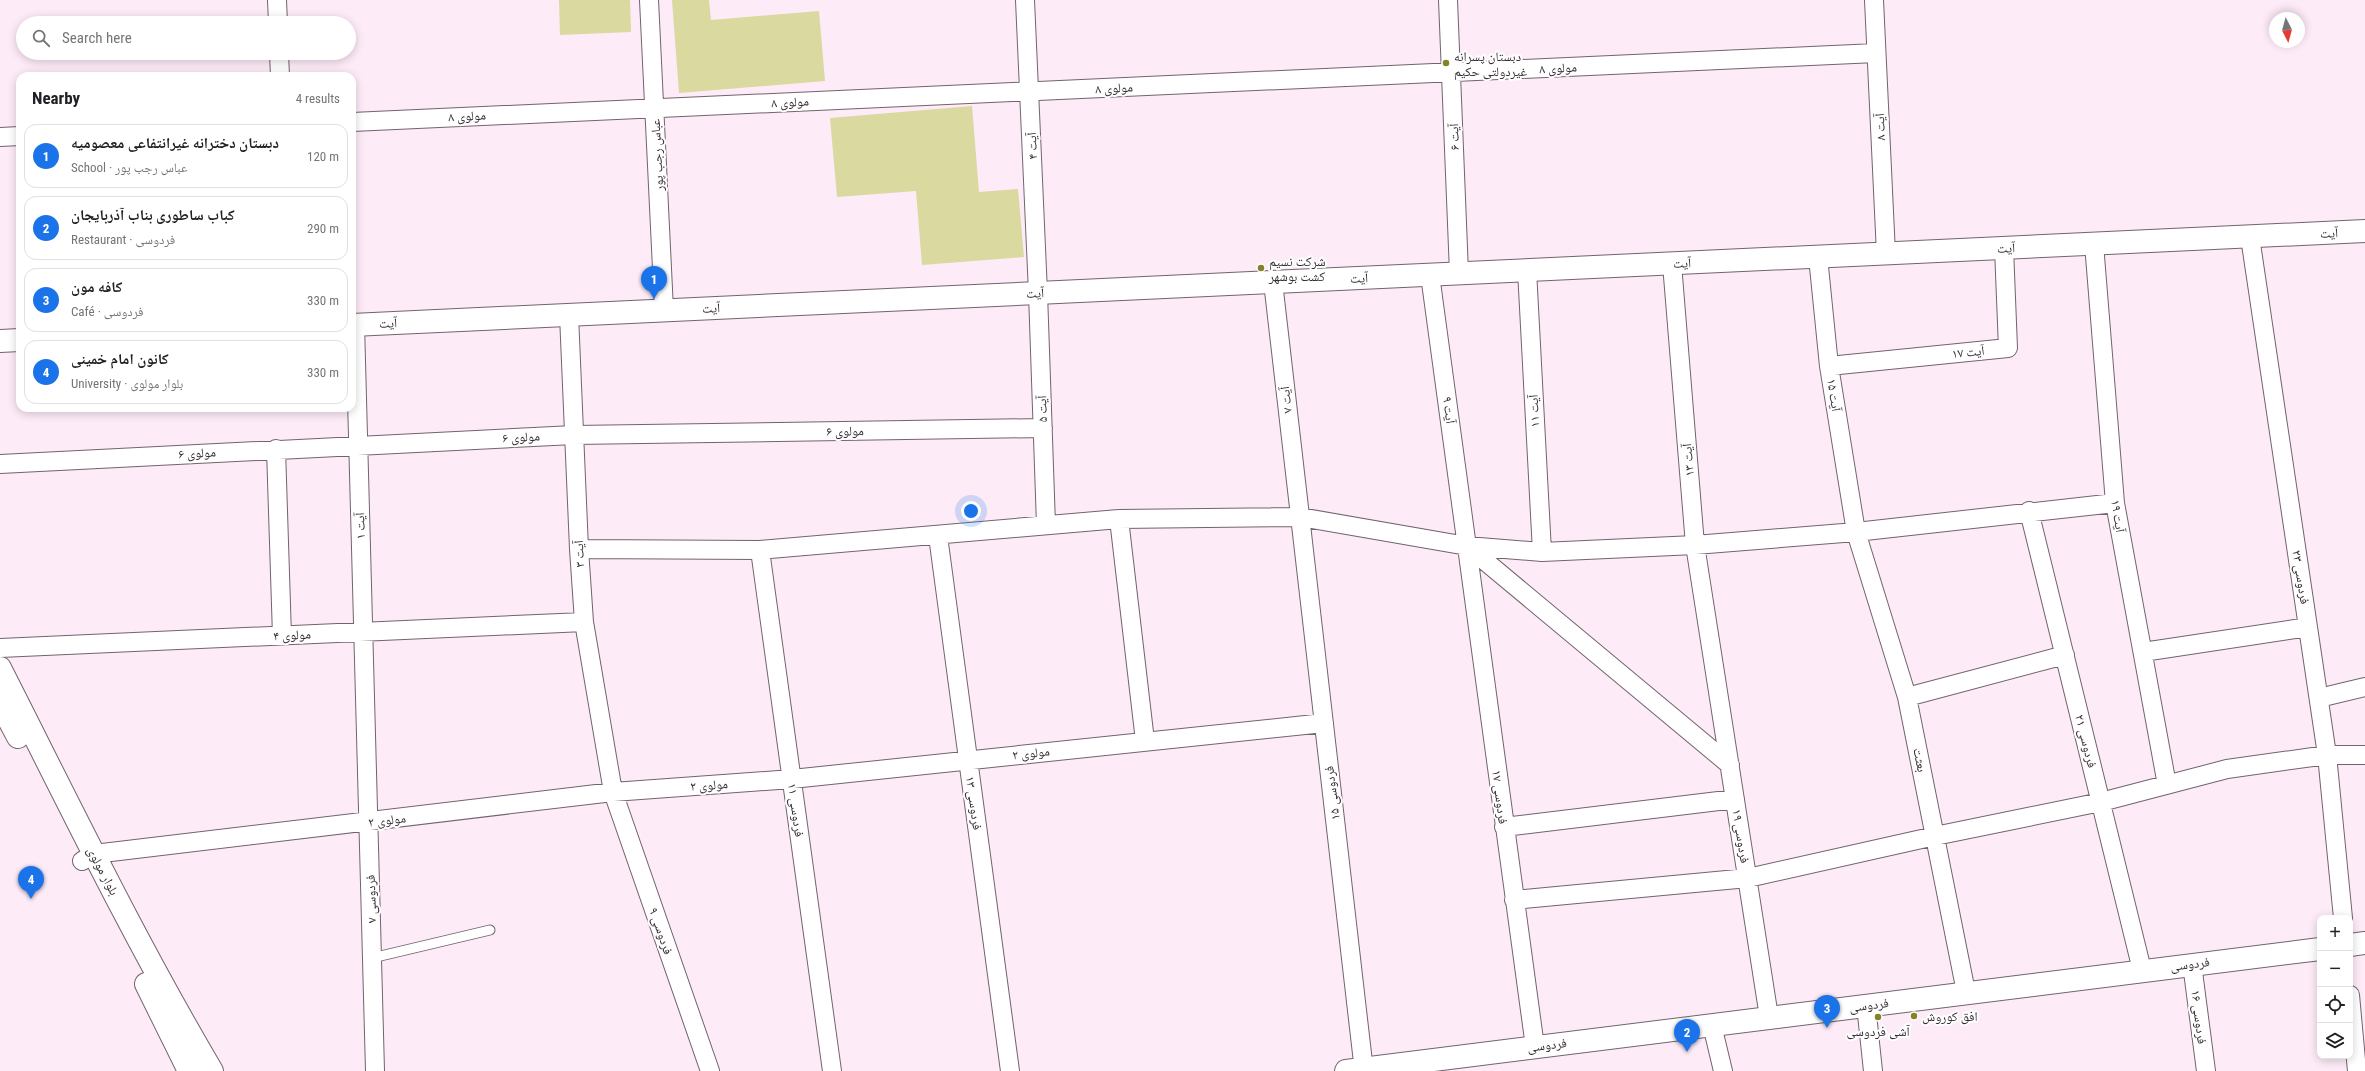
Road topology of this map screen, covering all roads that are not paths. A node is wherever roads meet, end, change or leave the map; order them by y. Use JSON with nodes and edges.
{"nodes":[{"id":1,"x":276,"y":0,"type":"edge"},
{"id":2,"x":649,"y":0,"type":"edge"},
{"id":3,"x":1025,"y":0,"type":"edge"},
{"id":4,"x":1448,"y":0,"type":"edge"},
{"id":5,"x":1874,"y":0,"type":"edge"},
{"id":6,"x":277,"y":16,"type":"edge"},
{"id":7,"x":1876,"y":53,"type":"junction"},
{"id":8,"x":279,"y":60,"type":"edge"},
{"id":9,"x":280,"y":72,"type":"edge"},
{"id":10,"x":1451,"y":72,"type":"junction"},
{"id":11,"x":1029,"y":91,"type":"junction"},
{"id":12,"x":654,"y":108,"type":"junction"},
{"id":13,"x":356,"y":122,"type":"edge"},
{"id":14,"x":16,"y":136,"type":"edge"},
{"id":15,"x":0,"y":137,"type":"edge"},
{"id":16,"x":2365,"y":231,"type":"edge"},
{"id":17,"x":2250,"y":237,"type":"junction"},
{"id":18,"x":2094,"y":244,"type":"junction"},
{"id":19,"x":2004,"y":248,"type":"junction"},
{"id":20,"x":1886,"y":254,"type":"junction"},
{"id":21,"x":1818,"y":257,"type":"junction"},
{"id":22,"x":1672,"y":264,"type":"junction"},
{"id":23,"x":1526,"y":270,"type":"junction"},
{"id":24,"x":1459,"y":273,"type":"junction"},
{"id":25,"x":1430,"y":275,"type":"junction"},
{"id":26,"x":1272,"y":282,"type":"junction"},
{"id":27,"x":1038,"y":293,"type":"junction"},
{"id":28,"x":664,"y":310,"type":"junction"},
{"id":29,"x":569,"y":314,"type":"junction"},
{"id":30,"x":356,"y":324,"type":"edge"},
{"id":31,"x":16,"y":340,"type":"edge"},
{"id":32,"x":0,"y":341,"type":"edge"},
{"id":33,"x":1829,"y":366,"type":"junction"},
{"id":34,"x":356,"y":396,"type":"edge"},
{"id":35,"x":1043,"y":428,"type":"junction"},
{"id":36,"x":574,"y":435,"type":"junction"},
{"id":37,"x":358,"y":444,"type":"junction"},
{"id":38,"x":276,"y":448,"type":"junction"},
{"id":39,"x":0,"y":464,"type":"edge"},
{"id":40,"x":2115,"y":503,"type":"junction"},
{"id":41,"x":2030,"y":511,"type":"junction"},
{"id":42,"x":1300,"y":517,"type":"junction"},
{"id":43,"x":1120,"y":519,"type":"junction"},
{"id":44,"x":1046,"y":525,"type":"junction"},
{"id":45,"x":1856,"y":532,"type":"junction"},
{"id":46,"x":938,"y":536,"type":"junction"},
{"id":47,"x":1467,"y":546,"type":"junction"},
{"id":48,"x":1695,"y":546,"type":"junction"},
{"id":49,"x":579,"y":549,"type":"junction"},
{"id":50,"x":760,"y":550,"type":"junction"},
{"id":51,"x":1542,"y":552,"type":"junction"},
{"id":52,"x":584,"y":622,"type":"junction"},
{"id":53,"x":2308,"y":627,"type":"junction"},
{"id":54,"x":363,"y":632,"type":"junction"},
{"id":55,"x":282,"y":636,"type":"junction"},
{"id":56,"x":0,"y":648,"type":"edge"},
{"id":57,"x":2142,"y":652,"type":"junction"},
{"id":58,"x":1712,"y":655,"type":"joint"},
{"id":59,"x":2065,"y":655,"type":"junction"},
{"id":60,"x":0,"y":668,"type":"edge"},
{"id":61,"x":2365,"y":687,"type":"edge"},
{"id":62,"x":1907,"y":697,"type":"junction"},
{"id":63,"x":2319,"y":698,"type":"junction"},
{"id":64,"x":0,"y":703,"type":"edge"},
{"id":65,"x":1324,"y":723,"type":"junction"},
{"id":66,"x":366,"y":727,"type":"joint"},
{"id":67,"x":1145,"y":742,"type":"junction"},
{"id":68,"x":2365,"y":754,"type":"edge"},
{"id":69,"x":2327,"y":755,"type":"junction"},
{"id":70,"x":968,"y":760,"type":"junction"},
{"id":71,"x":1730,"y":765,"type":"junction"},
{"id":72,"x":792,"y":779,"type":"junction"},
{"id":73,"x":2167,"y":784,"type":"junction"},
{"id":74,"x":613,"y":792,"type":"junction"},
{"id":75,"x":1735,"y":799,"type":"junction"},
{"id":76,"x":2101,"y":802,"type":"junction"},
{"id":77,"x":368,"y":823,"type":"junction"},
{"id":78,"x":1504,"y":827,"type":"junction"},
{"id":79,"x":1935,"y":836,"type":"junction"},
{"id":80,"x":88,"y":858,"type":"junction"},
{"id":81,"x":1748,"y":878,"type":"junction"},
{"id":82,"x":1514,"y":900,"type":"junction"},
{"id":83,"x":2343,"y":915,"type":"edge"},
{"id":84,"x":490,"y":930,"type":"dead end"},
{"id":85,"x":2365,"y":943,"type":"edge"},
{"id":86,"x":2353,"y":945,"type":"edge"},
{"id":87,"x":2317,"y":949,"type":"edge"},
{"id":88,"x":372,"y":958,"type":"junction"},
{"id":89,"x":2192,"y":964,"type":"junction"},
{"id":90,"x":2142,"y":970,"type":"junction"},
{"id":91,"x":1966,"y":992,"type":"junction"},
{"id":92,"x":1866,"y":1005,"type":"junction"},
{"id":93,"x":1769,"y":1017,"type":"junction"},
{"id":94,"x":2353,"y":1023,"type":"edge"},
{"id":95,"x":1712,"y":1025,"type":"junction"},
{"id":96,"x":1535,"y":1047,"type":"junction"},
{"id":97,"x":1358,"y":1070,"type":"edge"},
{"id":98,"x":189,"y":1071,"type":"edge"},
{"id":99,"x":212,"y":1071,"type":"edge"},
{"id":100,"x":375,"y":1071,"type":"edge"},
{"id":101,"x":710,"y":1071,"type":"edge"},
{"id":102,"x":832,"y":1071,"type":"edge"},
{"id":103,"x":1010,"y":1071,"type":"edge"},
{"id":104,"x":1723,"y":1071,"type":"edge"},
{"id":105,"x":1873,"y":1071,"type":"edge"},
{"id":106,"x":2206,"y":1071,"type":"edge"},
{"id":107,"x":2357,"y":1071,"type":"edge"}],
"edges":[{"from":1,"to":6,"type":"street"},
{"from":2,"to":12,"type":"street","name":"عباس رجب پور"},
{"from":3,"to":11,"type":"street","name":"آیت ۴"},
{"from":4,"to":10,"type":"street","name":"آیت ۶"},
{"from":5,"to":7,"type":"street","name":"آیت ۸"},
{"from":7,"to":10,"type":"street","name":"مولوی ۸"},
{"from":7,"to":20,"type":"street","name":"آیت ۸"},
{"from":8,"to":9,"type":"street"},
{"from":10,"to":11,"type":"street","name":"مولوی ۸"},
{"from":10,"to":24,"type":"street","name":"آیت ۶"},
{"from":11,"to":12,"type":"street","name":"مولوی ۸"},
{"from":11,"to":27,"type":"street","name":"آیت ۴"},
{"from":12,"to":13,"type":"street","name":"مولوی ۸"},
{"from":12,"to":28,"type":"street","name":"عباس رجب پور"},
{"from":14,"to":15,"type":"street"},
{"from":16,"to":17,"type":"street","name":"آیت"},
{"from":17,"to":18,"type":"street","name":"آیت"},
{"from":17,"to":53,"type":"street","name":"فردوسی ۲۳"},
{"from":18,"to":19,"type":"street","name":"آیت"},
{"from":18,"to":40,"type":"street","name":"آیت ۱۹"},
{"from":19,"to":20,"type":"street","name":"آیت"},
{"from":19,"to":33,"type":"street","name":"آیت ۱۷"},
{"from":20,"to":21,"type":"street","name":"آیت"},
{"from":21,"to":22,"type":"street","name":"آیت"},
{"from":21,"to":33,"type":"street","name":"آیت ۱۵"},
{"from":22,"to":23,"type":"street","name":"آیت"},
{"from":22,"to":48,"type":"street","name":"آیت ۱۳"},
{"from":23,"to":24,"type":"street","name":"آیت"},
{"from":23,"to":51,"type":"street","name":"آیت ۱۱"},
{"from":24,"to":25,"type":"street","name":"آیت"},
{"from":25,"to":26,"type":"street","name":"آیت"},
{"from":25,"to":47,"type":"street","name":"آیت ۹"},
{"from":26,"to":27,"type":"street","name":"آیت"},
{"from":26,"to":42,"type":"street","name":"آیت ۷"},
{"from":27,"to":28,"type":"street","name":"آیت"},
{"from":27,"to":35,"type":"street","name":"آیت ۵"},
{"from":28,"to":29,"type":"street","name":"آیت"},
{"from":29,"to":30,"type":"street","name":"آیت"},
{"from":29,"to":36,"type":"street","name":"آیت ۳"},
{"from":31,"to":32,"type":"street"},
{"from":33,"to":45,"type":"street","name":"آیت ۱۵"},
{"from":34,"to":37,"type":"street","name":"آیت ۱"},
{"from":35,"to":36,"type":"street","name":"مولوی ۶"},
{"from":35,"to":44,"type":"street","name":"آیت ۵"},
{"from":36,"to":37,"type":"street","name":"مولوی ۶"},
{"from":36,"to":49,"type":"street","name":"آیت ۳"},
{"from":37,"to":38,"type":"street","name":"مولوی ۶"},
{"from":37,"to":54,"type":"street","name":"آیت ۱"},
{"from":38,"to":39,"type":"street","name":"مولوی ۶"},
{"from":38,"to":55,"type":"street"},
{"from":40,"to":41,"type":"street"},
{"from":40,"to":57,"type":"street","name":"آیت ۱۹"},
{"from":41,"to":45,"type":"street"},
{"from":41,"to":59,"type":"street","name":"فردوسی ۲۱"},
{"from":42,"to":43,"type":"street"},
{"from":42,"to":47,"type":"street"},
{"from":42,"to":65,"type":"street","name":"فردوسی ۱۵"},
{"from":43,"to":44,"type":"street"},
{"from":43,"to":67,"type":"street"},
{"from":44,"to":46,"type":"street"},
{"from":45,"to":48,"type":"street"},
{"from":45,"to":62,"type":"street","name":"بعثت"},
{"from":46,"to":50,"type":"street"},
{"from":46,"to":70,"type":"street","name":"فردوسی ۱۳"},
{"from":47,"to":51,"type":"street"},
{"from":47,"to":71,"type":"street"},
{"from":47,"to":78,"type":"street","name":"فردوسی ۱۷"},
{"from":48,"to":51,"type":"street"},
{"from":48,"to":58,"type":"street","name":"آیت ۱۳"},
{"from":49,"to":50,"type":"street"},
{"from":49,"to":52,"type":"street","name":"آیت ۳"},
{"from":50,"to":72,"type":"street","name":"فردوسی ۱۱"},
{"from":52,"to":54,"type":"street","name":"مولوی ۴"},
{"from":52,"to":74,"type":"street","name":"آیت ۳"},
{"from":53,"to":57,"type":"street"},
{"from":53,"to":63,"type":"street","name":"فردوسی ۲۳"},
{"from":54,"to":55,"type":"street","name":"مولوی ۴"},
{"from":54,"to":66,"type":"street","name":"آیت ۱"},
{"from":55,"to":56,"type":"street","name":"مولوی ۴"},
{"from":57,"to":73,"type":"street","name":"آیت ۱۹"},
{"from":58,"to":71,"type":"street","name":"فردوسی ۱۹"},
{"from":59,"to":62,"type":"street"},
{"from":59,"to":76,"type":"street","name":"فردوسی ۲۱"},
{"from":60,"to":80,"type":"street","name":"بلوار مولوی"},
{"from":61,"to":63,"type":"street"},
{"from":62,"to":79,"type":"street","name":"بعثت"},
{"from":63,"to":69,"type":"street","name":"فردوسی ۲۳"},
{"from":64,"to":80,"type":"street","name":"بلوار مولوی"},
{"from":65,"to":67,"type":"street","name":"مولوی ۲"},
{"from":65,"to":97,"type":"street","name":"فردوسی ۱۵"},
{"from":66,"to":77,"type":"street","name":"فردوسی ۷"},
{"from":67,"to":70,"type":"street","name":"مولوی ۲"},
{"from":68,"to":69,"type":"street"},
{"from":69,"to":73,"type":"street"},
{"from":69,"to":83,"type":"street","name":"فردوسی ۲۳"},
{"from":70,"to":72,"type":"street","name":"مولوی ۲"},
{"from":70,"to":103,"type":"street","name":"فردوسی ۱۳"},
{"from":71,"to":75,"type":"street","name":"فردوسی ۱۹"},
{"from":72,"to":74,"type":"street","name":"مولوی ۲"},
{"from":72,"to":102,"type":"street","name":"فردوسی ۱۱"},
{"from":73,"to":76,"type":"street"},
{"from":74,"to":77,"type":"street","name":"مولوی ۲"},
{"from":74,"to":101,"type":"street","name":"فردوسی ۹"},
{"from":75,"to":78,"type":"street"},
{"from":75,"to":81,"type":"street","name":"فردوسی ۱۹"},
{"from":76,"to":79,"type":"street"},
{"from":76,"to":90,"type":"street","name":"فردوسی ۲۱"},
{"from":77,"to":80,"type":"street","name":"مولوی ۲"},
{"from":77,"to":88,"type":"street","name":"فردوسی ۷"},
{"from":78,"to":82,"type":"street","name":"فردوسی ۱۷"},
{"from":79,"to":81,"type":"street"},
{"from":79,"to":91,"type":"street","name":"بعثت"},
{"from":80,"to":98,"type":"street","name":"بلوار مولوی"},
{"from":80,"to":99,"type":"street","name":"بلوار مولوی"},
{"from":81,"to":82,"type":"street"},
{"from":81,"to":93,"type":"street","name":"فردوسی ۱۹"},
{"from":82,"to":96,"type":"street","name":"فردوسی ۱۷"},
{"from":84,"to":88,"type":"lane"},
{"from":85,"to":86,"type":"street"},
{"from":87,"to":89,"type":"street","name":"فردوسی"},
{"from":88,"to":100,"type":"street","name":"فردوسی ۷"},
{"from":89,"to":90,"type":"street","name":"فردوسی"},
{"from":89,"to":106,"type":"street","name":"فردوسی ۱۶"},
{"from":90,"to":91,"type":"street","name":"فردوسی"},
{"from":91,"to":92,"type":"street","name":"فردوسی"},
{"from":92,"to":93,"type":"street","name":"فردوسی"},
{"from":92,"to":105,"type":"street"},
{"from":93,"to":95,"type":"street","name":"فردوسی"},
{"from":94,"to":107,"type":"street"},
{"from":95,"to":96,"type":"street","name":"فردوسی"},
{"from":95,"to":104,"type":"street"},
{"from":96,"to":97,"type":"street","name":"فردوسی"}]}
